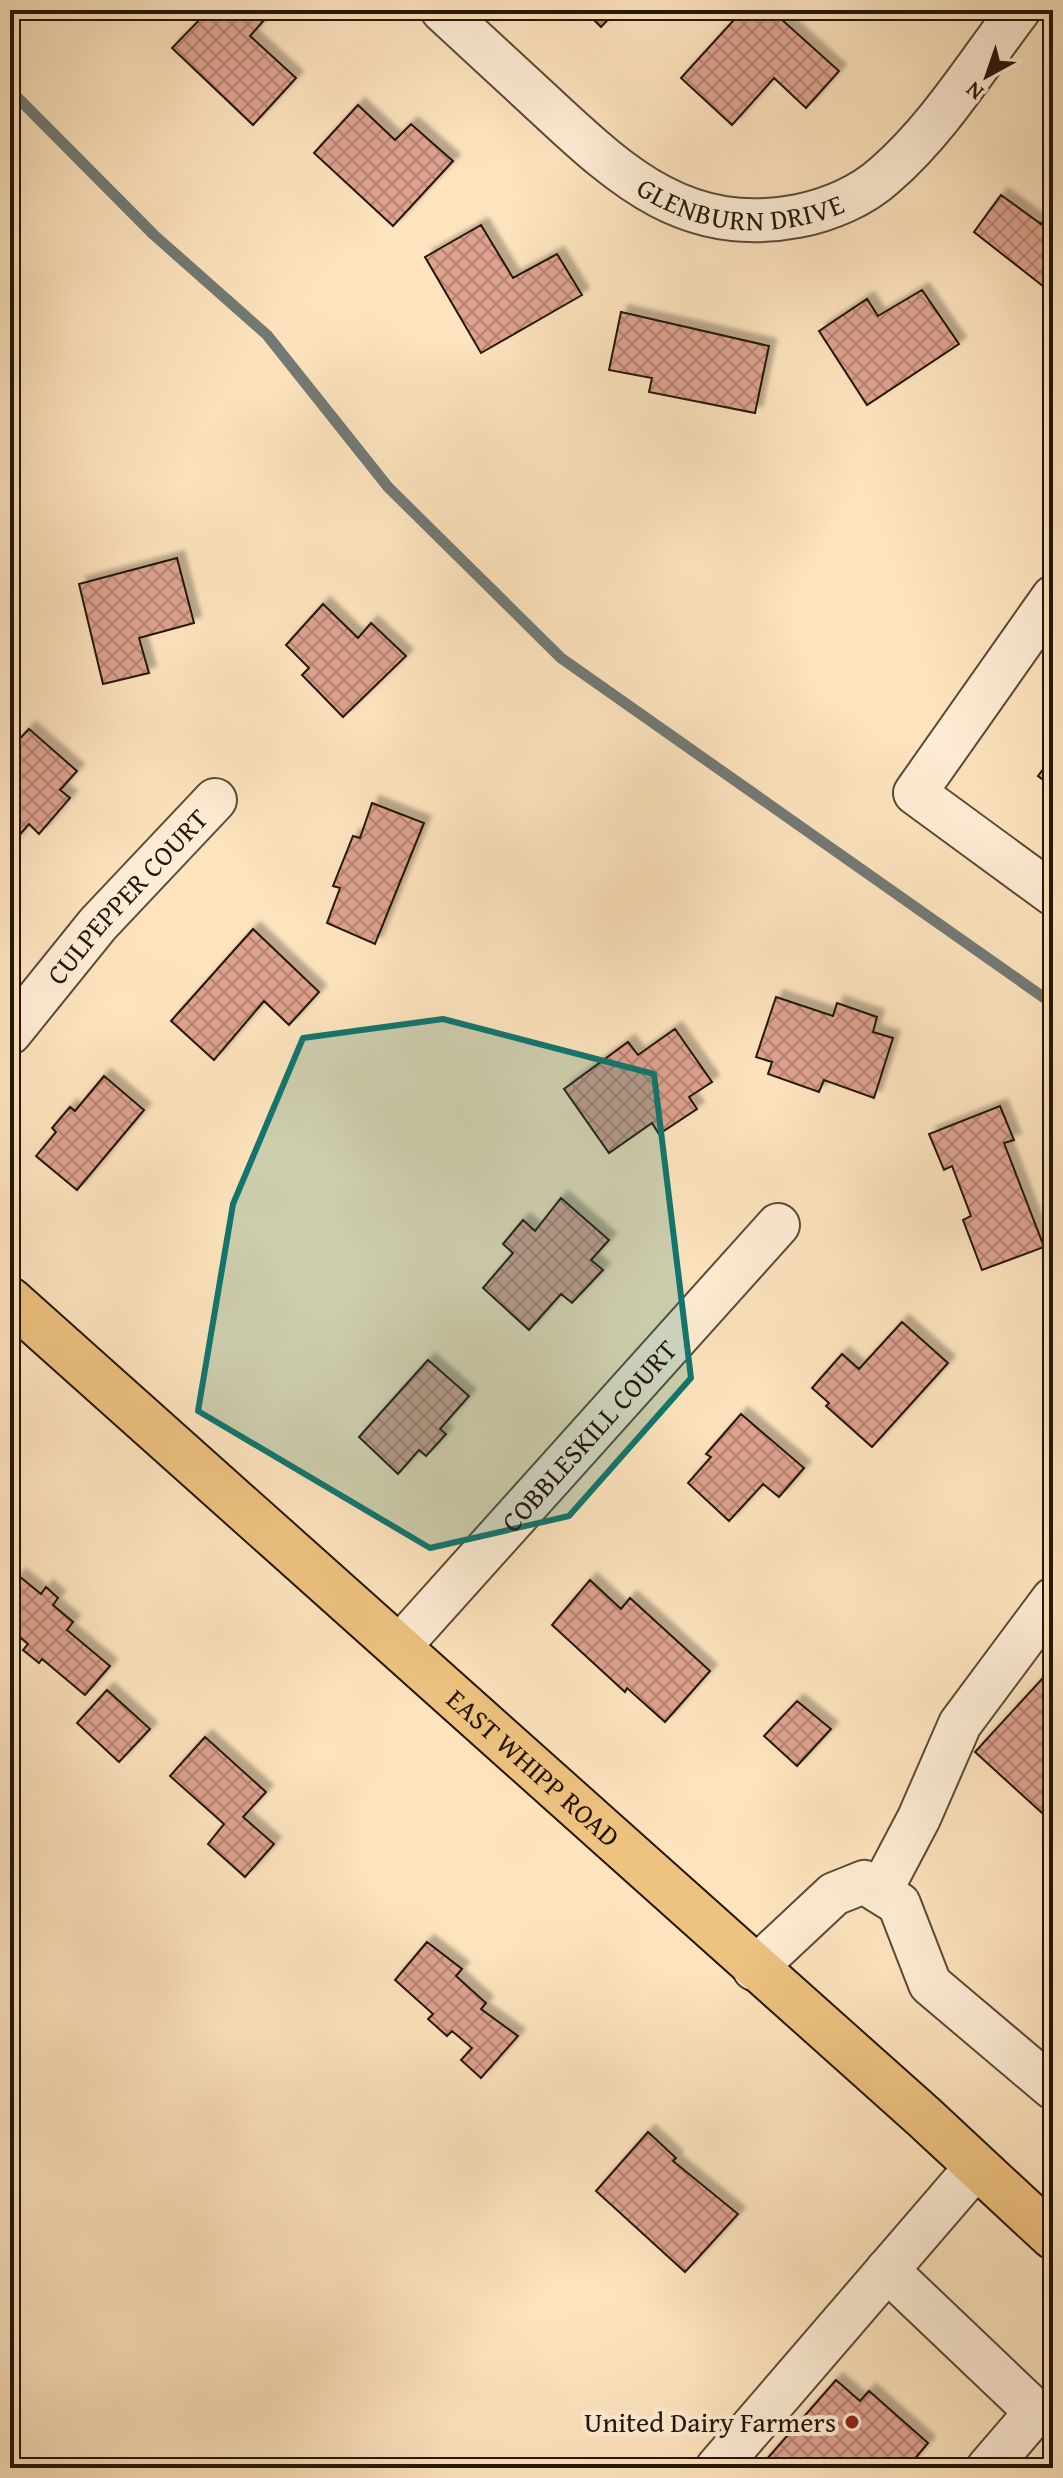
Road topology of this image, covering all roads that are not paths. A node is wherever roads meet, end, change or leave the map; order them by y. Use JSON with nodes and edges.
{"nodes":[{"id":1,"x":442,"y":10,"type":"edge"},
{"id":2,"x":1019,"y":10,"type":"edge"},
{"id":3,"x":1053,"y":597,"type":"edge"},
{"id":4,"x":215,"y":800,"type":"dead end"},
{"id":5,"x":1053,"y":894,"type":"edge"},
{"id":6,"x":10,"y":1033,"type":"edge"},
{"id":7,"x":778,"y":1225,"type":"dead end"},
{"id":8,"x":10,"y":1300,"type":"edge"},
{"id":9,"x":1053,"y":1599,"type":"edge"},
{"id":10,"x":399,"y":1647,"type":"junction"},
{"id":11,"x":880,"y":1892,"type":"junction"},
{"id":12,"x":754,"y":1969,"type":"junction"},
{"id":13,"x":1053,"y":2088,"type":"edge"},
{"id":14,"x":977,"y":2166,"type":"junction"},
{"id":15,"x":1053,"y":2237,"type":"edge"},
{"id":16,"x":887,"y":2270,"type":"junction"},
{"id":17,"x":1044,"y":2421,"type":"edge"},
{"id":18,"x":717,"y":2468,"type":"edge"},
{"id":19,"x":988,"y":2468,"type":"edge"}],
"edges":[{"from":1,"to":2,"type":"street","name":"GLENBURN DRIVE"},
{"from":3,"to":5,"type":"street"},
{"from":4,"to":6,"type":"street","name":"CULPEPPER COURT"},
{"from":7,"to":10,"type":"street","name":"COBBLESKILL COURT"},
{"from":8,"to":10,"type":"main road","name":"EAST WHIPP ROAD"},
{"from":9,"to":11,"type":"street"},
{"from":10,"to":12,"type":"main road","name":"EAST WHIPP ROAD"},
{"from":11,"to":12,"type":"street"},
{"from":11,"to":13,"type":"street"},
{"from":12,"to":14,"type":"main road","name":"EAST WHIPP ROAD"},
{"from":14,"to":15,"type":"main road","name":"EAST WHIPP ROAD"},
{"from":14,"to":16,"type":"street"},
{"from":16,"to":17,"type":"street"},
{"from":16,"to":18,"type":"street"},
{"from":17,"to":19,"type":"street"}]}
